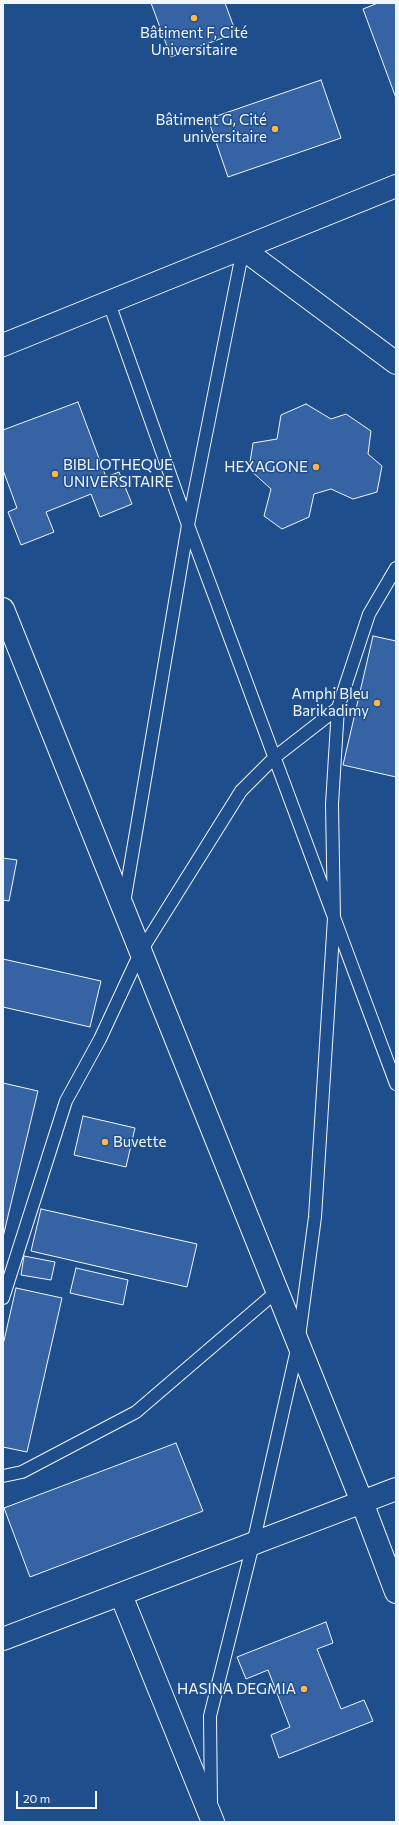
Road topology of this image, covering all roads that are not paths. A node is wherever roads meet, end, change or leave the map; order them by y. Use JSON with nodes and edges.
{"nodes":[{"id":1,"x":396,"y":186,"type":"edge"},
{"id":2,"x":243,"y":249,"type":"junction"},
{"id":3,"x":109,"y":303,"type":"junction"},
{"id":4,"x":3,"y":345,"type":"edge"},
{"id":5,"x":396,"y":363,"type":"edge"},
{"id":6,"x":188,"y":526,"type":"junction"},
{"id":7,"x":396,"y":568,"type":"edge"},
{"id":8,"x":3,"y":608,"type":"edge"},
{"id":9,"x":338,"y":708,"type":"junction"},
{"id":10,"x":275,"y":758,"type":"junction"},
{"id":11,"x":124,"y":907,"type":"junction"},
{"id":12,"x":334,"y":918,"type":"junction"},
{"id":13,"x":141,"y":952,"type":"junction"},
{"id":14,"x":396,"y":1084,"type":"edge"},
{"id":15,"x":276,"y":1292,"type":"junction"},
{"id":16,"x":3,"y":1298,"type":"edge"},
{"id":17,"x":298,"y":1345,"type":"junction"},
{"id":18,"x":3,"y":1476,"type":"edge"},
{"id":19,"x":396,"y":1488,"type":"edge"},
{"id":20,"x":362,"y":1502,"type":"junction"},
{"id":21,"x":253,"y":1544,"type":"junction"},
{"id":22,"x":396,"y":1592,"type":"edge"},
{"id":23,"x":121,"y":1595,"type":"junction"},
{"id":24,"x":3,"y":1639,"type":"edge"},
{"id":25,"x":212,"y":1820,"type":"edge"}],
"edges":[{"from":1,"to":2,"type":"street"},
{"from":2,"to":3,"type":"street"},
{"from":2,"to":5,"type":"street"},
{"from":2,"to":6,"type":"lane"},
{"from":3,"to":4,"type":"street"},
{"from":3,"to":6,"type":"lane"},
{"from":6,"to":10,"type":"lane"},
{"from":6,"to":11,"type":"lane"},
{"from":7,"to":9,"type":"lane"},
{"from":8,"to":11,"type":"street"},
{"from":9,"to":10,"type":"lane"},
{"from":9,"to":12,"type":"lane"},
{"from":10,"to":12,"type":"lane"},
{"from":10,"to":13,"type":"lane"},
{"from":11,"to":13,"type":"street"},
{"from":12,"to":14,"type":"lane"},
{"from":12,"to":17,"type":"lane"},
{"from":13,"to":15,"type":"street"},
{"from":13,"to":16,"type":"lane"},
{"from":15,"to":17,"type":"street"},
{"from":15,"to":18,"type":"lane"},
{"from":17,"to":20,"type":"street"},
{"from":17,"to":21,"type":"lane"},
{"from":19,"to":20,"type":"street"},
{"from":20,"to":21,"type":"street"},
{"from":20,"to":22,"type":"street"},
{"from":21,"to":23,"type":"street"},
{"from":21,"to":25,"type":"lane"},
{"from":23,"to":24,"type":"street"},
{"from":23,"to":25,"type":"street"}]}
